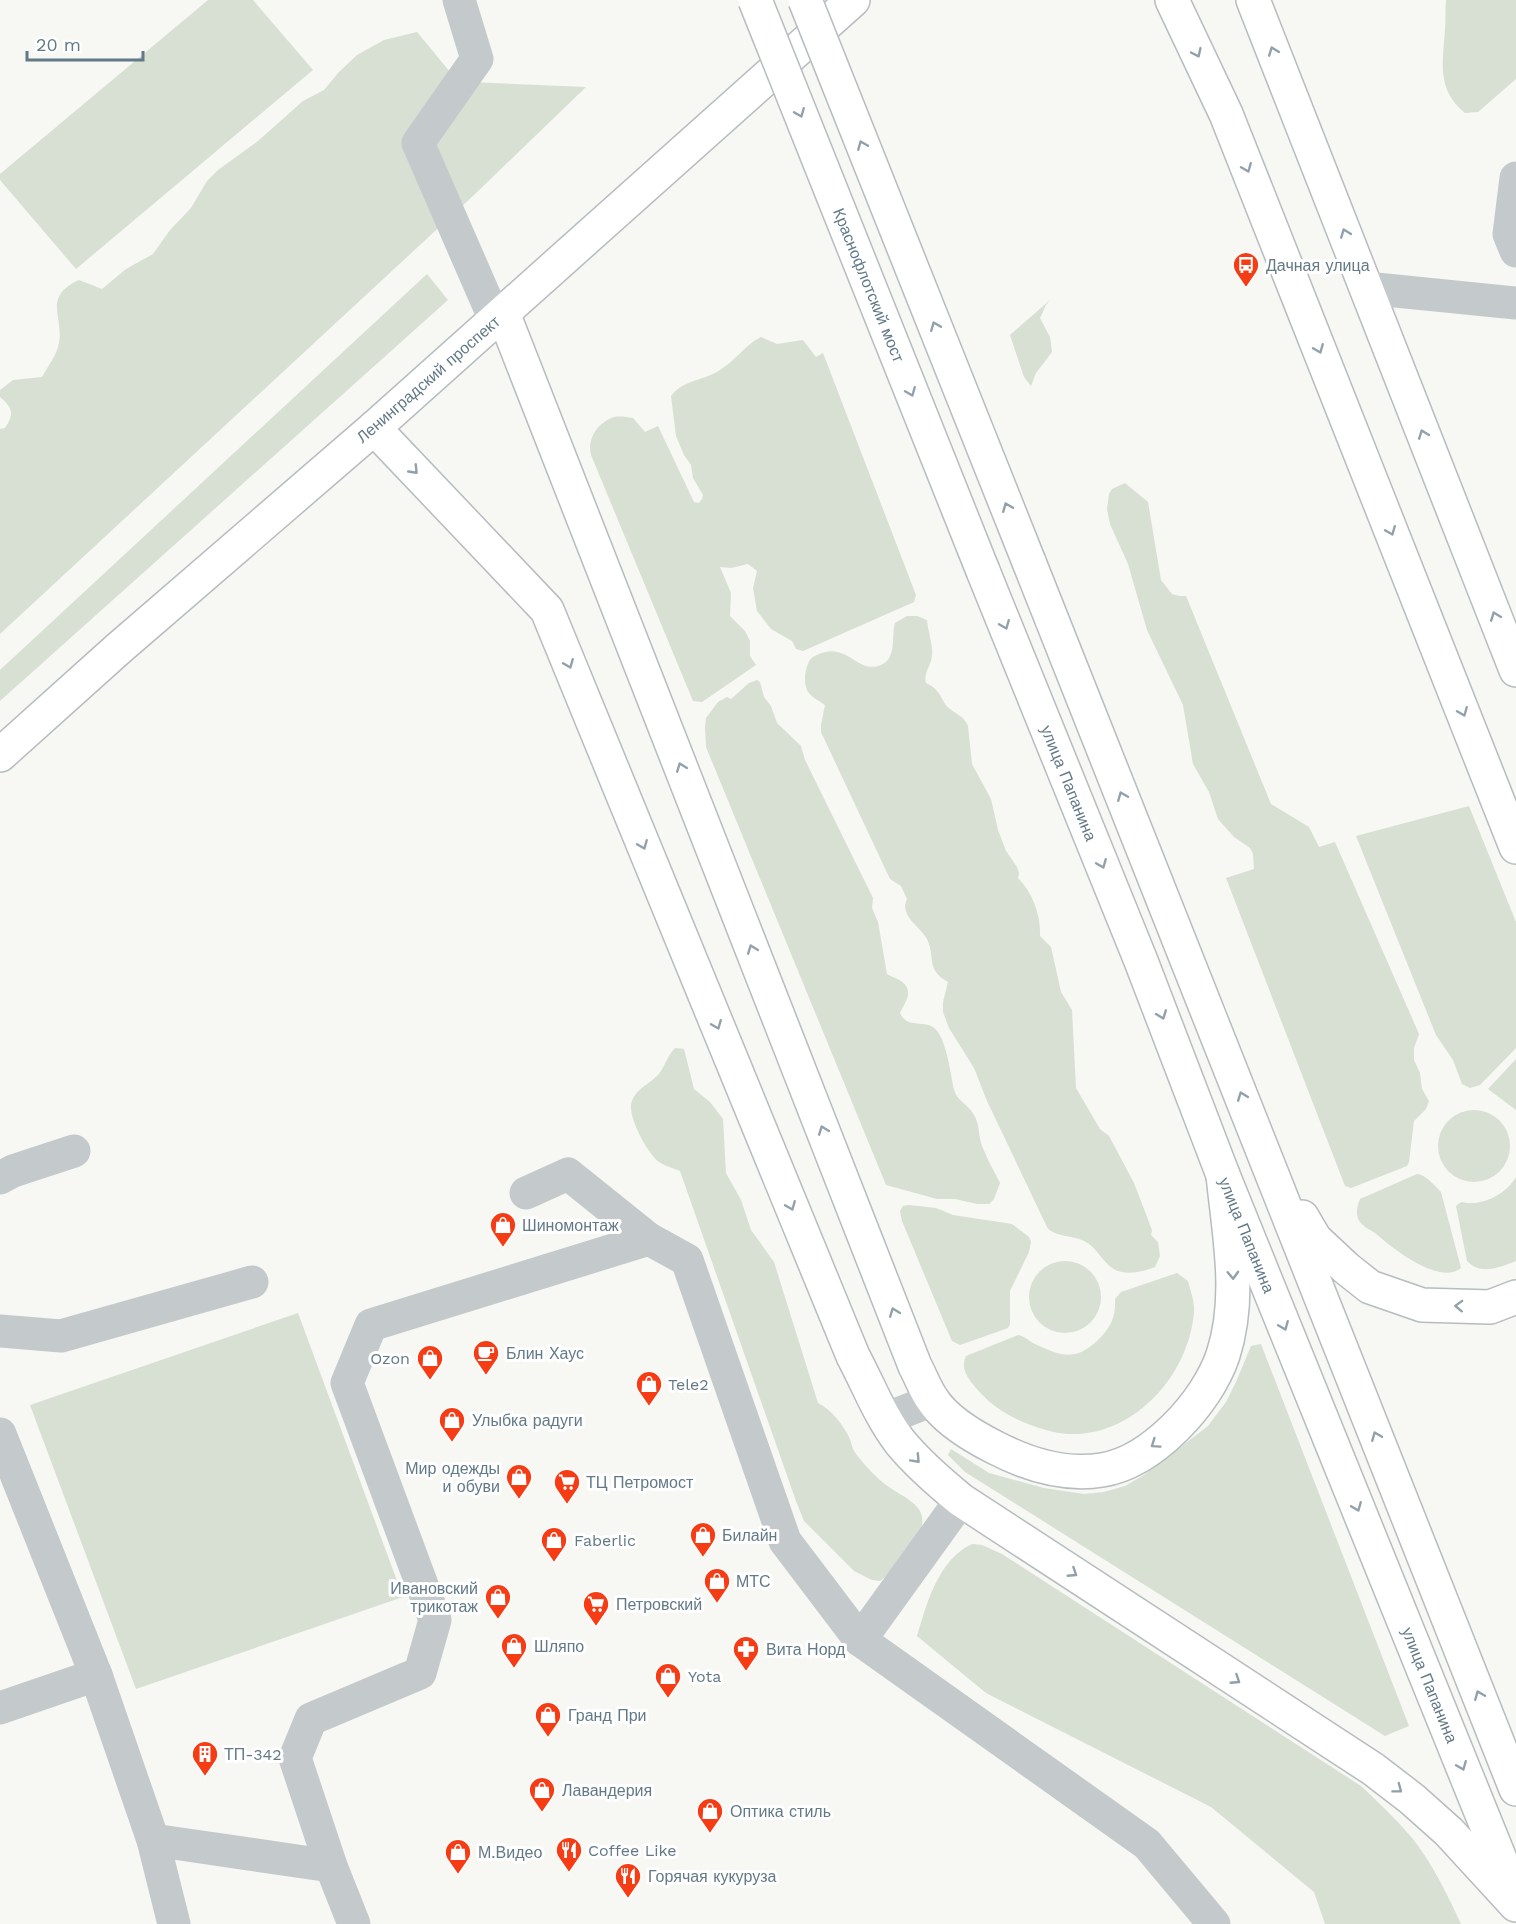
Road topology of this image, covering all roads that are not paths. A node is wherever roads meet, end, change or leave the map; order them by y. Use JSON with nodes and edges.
{"nodes":[{"id":1,"x":459,"y":0,"type":"edge"},
{"id":2,"x":755,"y":0,"type":"edge"},
{"id":3,"x":805,"y":0,"type":"edge"},
{"id":4,"x":853,"y":0,"type":"edge"},
{"id":5,"x":1172,"y":0,"type":"edge"},
{"id":6,"x":1253,"y":0,"type":"edge"},
{"id":7,"x":1516,"y":178,"type":"edge"},
{"id":8,"x":1516,"y":250,"type":"edge"},
{"id":9,"x":1366,"y":288,"type":"junction"},
{"id":10,"x":1516,"y":303,"type":"edge"},
{"id":11,"x":499,"y":316,"type":"junction"},
{"id":12,"x":374,"y":428,"type":"junction"},
{"id":13,"x":983,"y":571,"type":"joint"},
{"id":14,"x":1516,"y":670,"type":"edge"},
{"id":15,"x":0,"y":755,"type":"edge"},
{"id":16,"x":1516,"y":847,"type":"edge"},
{"id":17,"x":74,"y":1151,"type":"dead end"},
{"id":18,"x":1263,"y":1151,"type":"junction"},
{"id":19,"x":1222,"y":1175,"type":"junction"},
{"id":20,"x":0,"y":1178,"type":"edge"},
{"id":21,"x":526,"y":1193,"type":"dead end"},
{"id":22,"x":649,"y":1239,"type":"junction"},
{"id":23,"x":252,"y":1282,"type":"dead end"},
{"id":24,"x":1516,"y":1297,"type":"edge"},
{"id":25,"x":0,"y":1331,"type":"edge"},
{"id":26,"x":933,"y":1400,"type":"junction"},
{"id":27,"x":885,"y":1419,"type":"junction"},
{"id":28,"x":0,"y":1434,"type":"edge"},
{"id":29,"x":961,"y":1500,"type":"junction"},
{"id":30,"x":860,"y":1640,"type":"junction"},
{"id":31,"x":96,"y":1675,"type":"junction"},
{"id":32,"x":0,"y":1708,"type":"edge"},
{"id":33,"x":1516,"y":1789,"type":"edge"},
{"id":34,"x":153,"y":1840,"type":"junction"},
{"id":35,"x":331,"y":1866,"type":"junction"},
{"id":36,"x":1516,"y":1897,"type":"edge"},
{"id":37,"x":1516,"y":1905,"type":"edge"},
{"id":38,"x":174,"y":1924,"type":"edge"},
{"id":39,"x":354,"y":1924,"type":"edge"},
{"id":40,"x":1214,"y":1924,"type":"edge"}],
"edges":[{"from":1,"to":11,"type":"street"},
{"from":2,"to":13,"type":"main road","name":"Краснофлотский мост","one_way":true,"bridge":true},
{"from":18,"to":3,"type":"main road","one_way":true,"bridge":true},
{"from":4,"to":11,"type":"main road","name":"Ленинградский проспект"},
{"from":5,"to":16,"type":"main road","one_way":true},
{"from":9,"to":6,"type":"main road","one_way":true},
{"from":7,"to":8,"type":"street"},
{"from":9,"to":10,"type":"street"},
{"from":14,"to":9,"type":"main road","one_way":true},
{"from":11,"to":12,"type":"main road","name":"Ленинградский проспект"},
{"from":26,"to":11,"type":"main road","one_way":true},
{"from":12,"to":15,"type":"main road","name":"Ленинградский проспект"},
{"from":12,"to":27,"type":"main road","one_way":true},
{"from":13,"to":19,"type":"main road","name":"улица Папанина","one_way":true},
{"from":17,"to":20,"type":"street"},
{"from":24,"to":18,"type":"main road","one_way":true},
{"from":33,"to":18,"type":"main road","one_way":true},
{"from":19,"to":26,"type":"main road","one_way":true},
{"from":19,"to":36,"type":"main road","name":"улица Папанина","one_way":true},
{"from":21,"to":22,"type":"street"},
{"from":22,"to":30,"type":"street"},
{"from":22,"to":35,"type":"street"},
{"from":23,"to":25,"type":"street"},
{"from":26,"to":27,"type":"street"},
{"from":27,"to":29,"type":"main road","one_way":true},
{"from":28,"to":31,"type":"street"},
{"from":29,"to":30,"type":"street"},
{"from":29,"to":37,"type":"main road","one_way":true},
{"from":30,"to":40,"type":"street"},
{"from":31,"to":32,"type":"street"},
{"from":31,"to":34,"type":"street"},
{"from":34,"to":35,"type":"street"},
{"from":34,"to":38,"type":"street"},
{"from":35,"to":39,"type":"street"}]}
